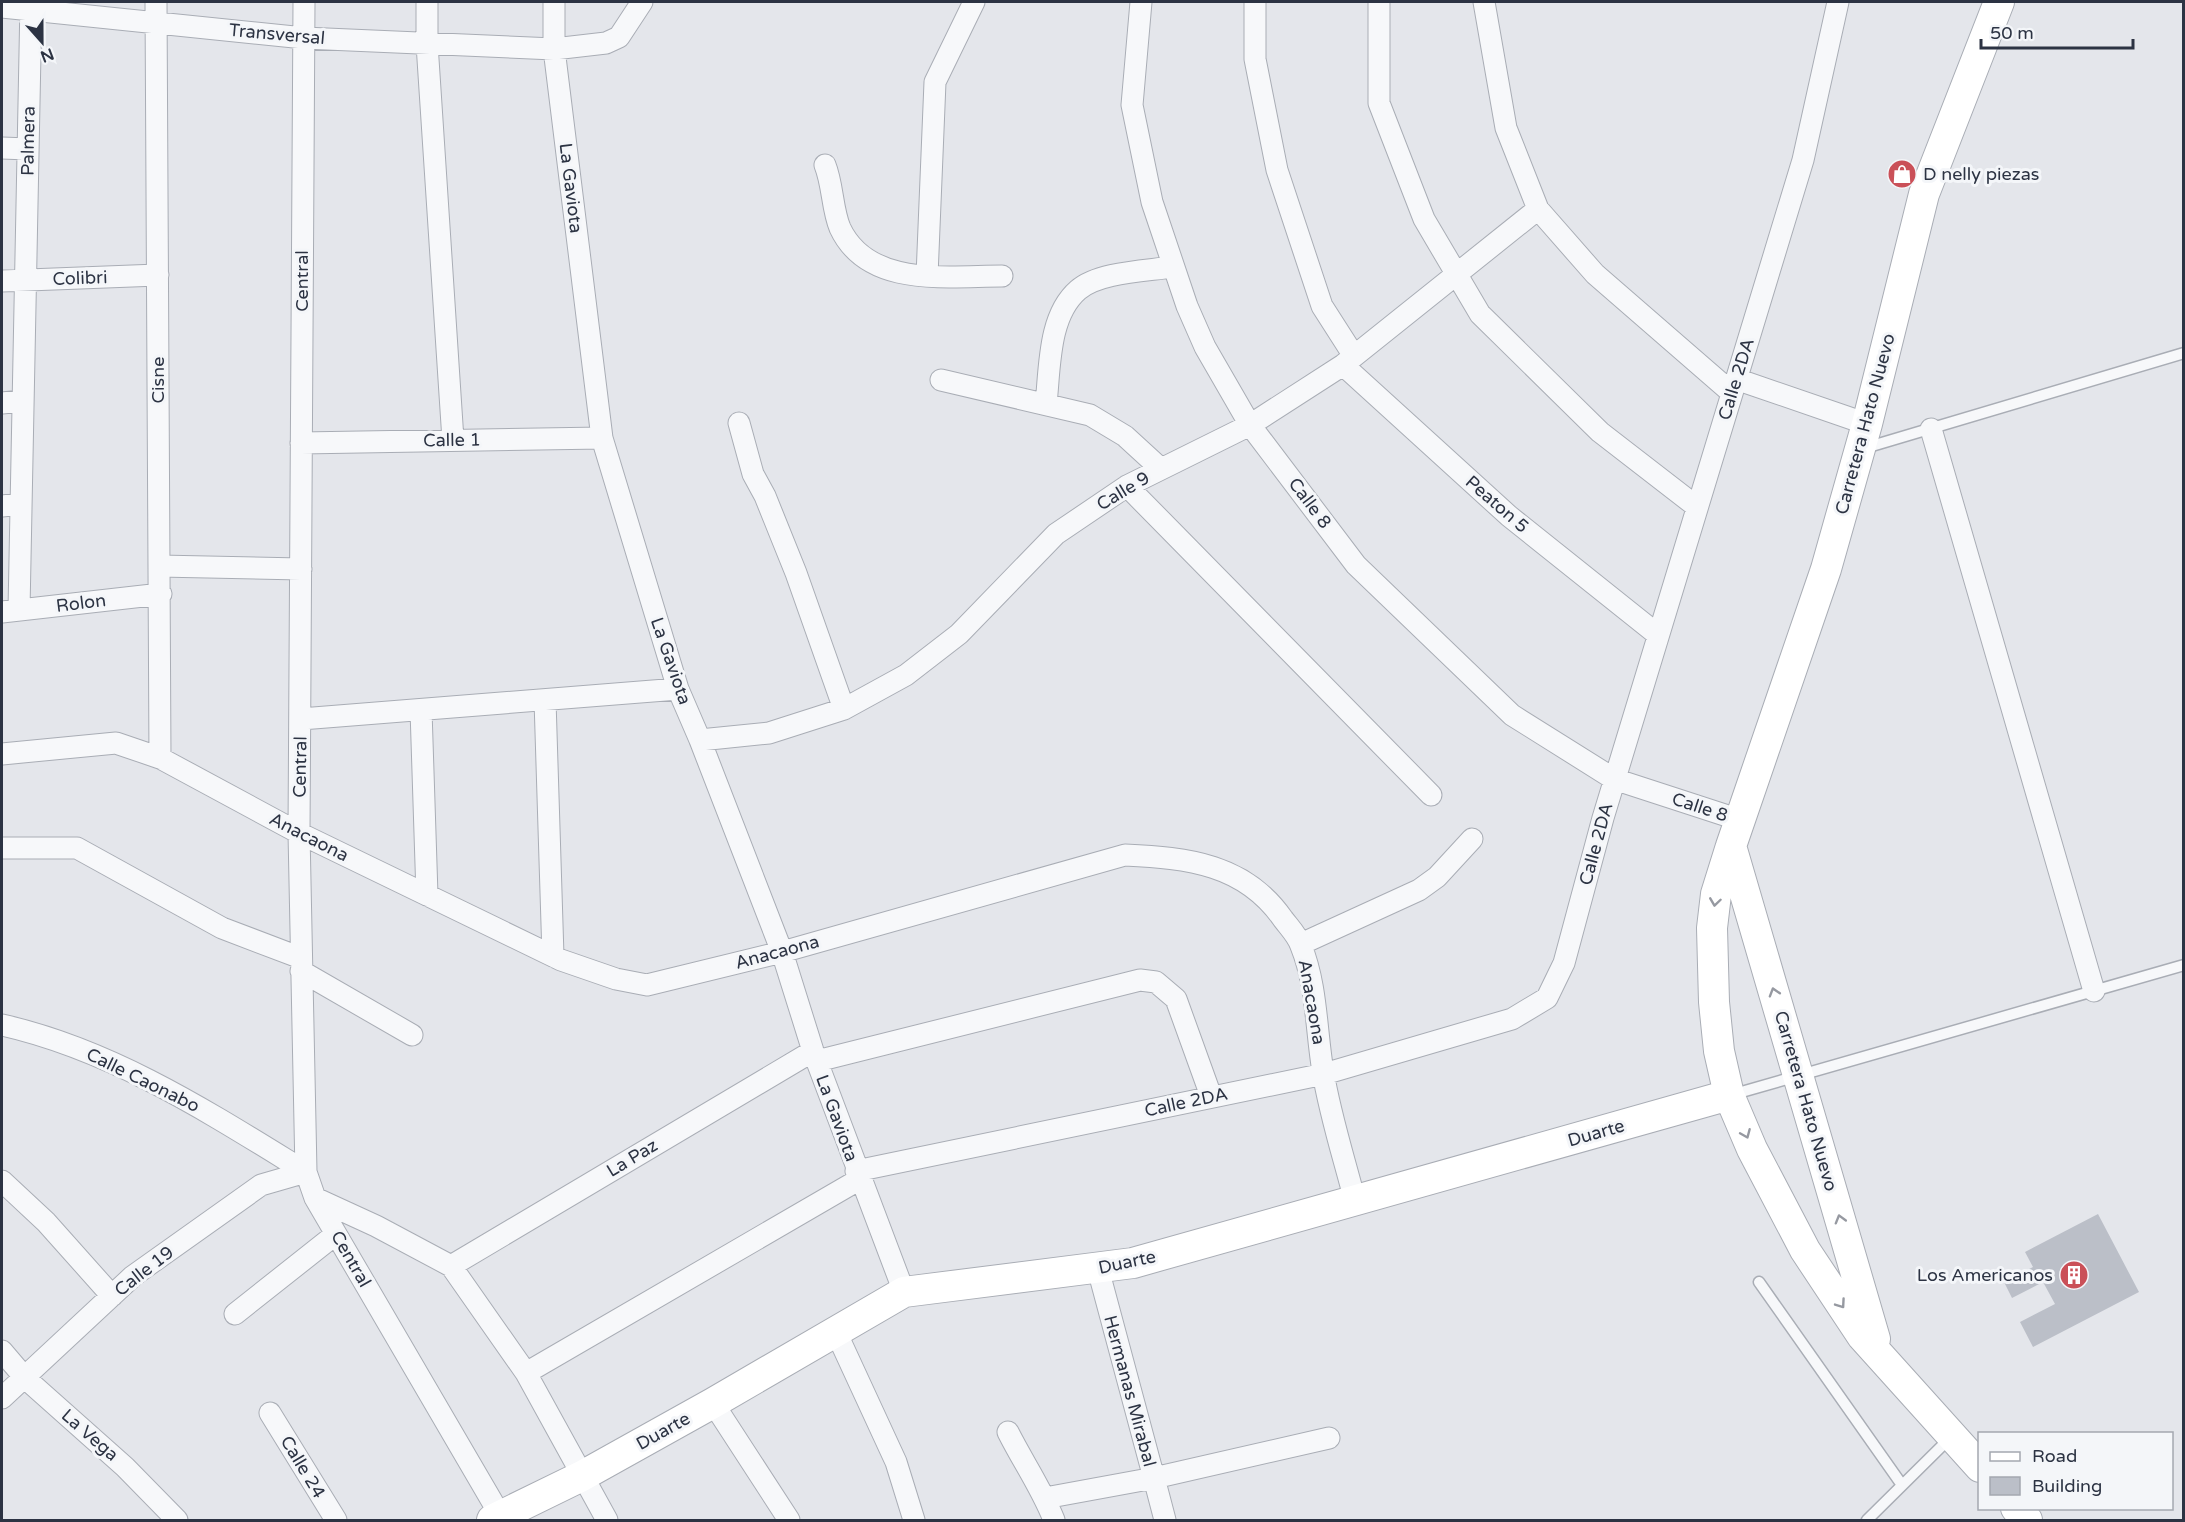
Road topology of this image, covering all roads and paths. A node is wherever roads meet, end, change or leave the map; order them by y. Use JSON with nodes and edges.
{"nodes":[{"id":1,"x":156,"y":2,"type":"edge"},
{"id":2,"x":304,"y":2,"type":"edge"},
{"id":3,"x":427,"y":2,"type":"edge"},
{"id":4,"x":554,"y":2,"type":"edge"},
{"id":5,"x":642,"y":2,"type":"edge"},
{"id":6,"x":974,"y":2,"type":"edge"},
{"id":7,"x":1140,"y":2,"type":"edge"},
{"id":8,"x":1255,"y":2,"type":"edge"},
{"id":9,"x":1379,"y":2,"type":"edge"},
{"id":10,"x":1484,"y":2,"type":"edge"},
{"id":11,"x":1838,"y":2,"type":"edge"},
{"id":12,"x":1998,"y":2,"type":"edge"},
{"id":13,"x":31,"y":6,"type":"edge"},
{"id":14,"x":2,"y":7,"type":"edge"},
{"id":15,"x":156,"y":23,"type":"junction"},
{"id":16,"x":304,"y":38,"type":"junction"},
{"id":17,"x":427,"y":44,"type":"junction"},
{"id":18,"x":554,"y":49,"type":"junction"},
{"id":19,"x":2,"y":148,"type":"edge"},
{"id":20,"x":28,"y":149,"type":"junction"},
{"id":21,"x":825,"y":165,"type":"dead end"},
{"id":22,"x":1538,"y":209,"type":"junction"},
{"id":23,"x":1172,"y":267,"type":"junction"},
{"id":24,"x":1456,"y":273,"type":"junction"},
{"id":25,"x":158,"y":275,"type":"junction"},
{"id":26,"x":927,"y":276,"type":"junction"},
{"id":27,"x":1002,"y":276,"type":"dead end"},
{"id":28,"x":24,"y":280,"type":"junction"},
{"id":29,"x":2,"y":281,"type":"edge"},
{"id":30,"x":2184,"y":352,"type":"edge"},
{"id":31,"x":1349,"y":360,"type":"junction"},
{"id":32,"x":941,"y":380,"type":"dead end"},
{"id":33,"x":1734,"y":386,"type":"junction"},
{"id":34,"x":12,"y":402,"type":"edge"},
{"id":35,"x":1046,"y":404,"type":"junction"},
{"id":36,"x":738,"y":423,"type":"dead end"},
{"id":37,"x":1250,"y":424,"type":"junction"},
{"id":38,"x":1931,"y":429,"type":"junction"},
{"id":39,"x":1863,"y":437,"type":"junction"},
{"id":40,"x":602,"y":438,"type":"junction"},
{"id":41,"x":453,"y":441,"type":"junction"},
{"id":42,"x":302,"y":443,"type":"junction"},
{"id":43,"x":1161,"y":469,"type":"junction"},
{"id":44,"x":1127,"y":486,"type":"junction"},
{"id":45,"x":11,"y":505,"type":"edge"},
{"id":46,"x":1697,"y":507,"type":"junction"},
{"id":47,"x":159,"y":566,"type":"junction"},
{"id":48,"x":300,"y":569,"type":"junction"},
{"id":49,"x":160,"y":594,"type":"junction"},
{"id":50,"x":10,"y":611,"type":"edge"},
{"id":51,"x":1658,"y":635,"type":"junction"},
{"id":52,"x":678,"y":689,"type":"junction"},
{"id":53,"x":545,"y":700,"type":"junction"},
{"id":54,"x":844,"y":709,"type":"junction"},
{"id":55,"x":421,"y":710,"type":"junction"},
{"id":56,"x":301,"y":719,"type":"junction"},
{"id":57,"x":700,"y":740,"type":"junction"},
{"id":58,"x":2,"y":754,"type":"edge"},
{"id":59,"x":160,"y":758,"type":"junction"},
{"id":60,"x":1614,"y":779,"type":"junction"},
{"id":61,"x":1431,"y":795,"type":"dead end"},
{"id":62,"x":299,"y":833,"type":"junction"},
{"id":63,"x":1735,"y":833,"type":"junction"},
{"id":64,"x":1472,"y":839,"type":"dead end"},
{"id":65,"x":2,"y":848,"type":"edge"},
{"id":66,"x":426,"y":895,"type":"junction"},
{"id":67,"x":1301,"y":944,"type":"junction"},
{"id":68,"x":782,"y":952,"type":"junction"},
{"id":69,"x":553,"y":956,"type":"junction"},
{"id":70,"x":301,"y":964,"type":"junction"},
{"id":71,"x":2184,"y":965,"type":"edge"},
{"id":72,"x":2094,"y":991,"type":"junction"},
{"id":73,"x":2,"y":1025,"type":"edge"},
{"id":74,"x":412,"y":1035,"type":"dead end"},
{"id":75,"x":815,"y":1056,"type":"junction"},
{"id":76,"x":1324,"y":1074,"type":"junction"},
{"id":77,"x":1799,"y":1075,"type":"junction"},
{"id":78,"x":1729,"y":1095,"type":"junction"},
{"id":79,"x":1211,"y":1096,"type":"junction"},
{"id":80,"x":306,"y":1172,"type":"junction"},
{"id":81,"x":858,"y":1175,"type":"junction"},
{"id":82,"x":2,"y":1181,"type":"edge"},
{"id":83,"x":315,"y":1198,"type":"junction"},
{"id":84,"x":1354,"y":1201,"type":"junction"},
{"id":85,"x":336,"y":1234,"type":"junction"},
{"id":86,"x":451,"y":1266,"type":"junction"},
{"id":87,"x":1098,"y":1269,"type":"junction"},
{"id":88,"x":1759,"y":1282,"type":"dead end"},
{"id":89,"x":904,"y":1292,"type":"junction"},
{"id":90,"x":112,"y":1296,"type":"junction"},
{"id":91,"x":235,"y":1314,"type":"dead end"},
{"id":92,"x":836,"y":1332,"type":"junction"},
{"id":93,"x":2,"y":1351,"type":"edge"},
{"id":94,"x":1880,"y":1356,"type":"junction"},
{"id":95,"x":526,"y":1373,"type":"junction"},
{"id":96,"x":25,"y":1378,"type":"junction"},
{"id":97,"x":2,"y":1398,"type":"edge"},
{"id":98,"x":713,"y":1403,"type":"junction"},
{"id":99,"x":270,"y":1413,"type":"dead end"},
{"id":100,"x":1008,"y":1432,"type":"dead end"},
{"id":101,"x":1952,"y":1436,"type":"junction"},
{"id":102,"x":1329,"y":1438,"type":"dead end"},
{"id":103,"x":1978,"y":1465,"type":"edge"},
{"id":104,"x":582,"y":1476,"type":"junction"},
{"id":105,"x":1154,"y":1478,"type":"junction"},
{"id":106,"x":1902,"y":1485,"type":"junction"},
{"id":107,"x":1045,"y":1498,"type":"junction"},
{"id":108,"x":499,"y":1519,"type":"edge"},
{"id":109,"x":177,"y":1521,"type":"edge"},
{"id":110,"x":336,"y":1521,"type":"edge"},
{"id":111,"x":607,"y":1521,"type":"edge"},
{"id":112,"x":789,"y":1521,"type":"edge"},
{"id":113,"x":914,"y":1521,"type":"edge"},
{"id":114,"x":1054,"y":1521,"type":"edge"},
{"id":115,"x":1165,"y":1521,"type":"edge"},
{"id":116,"x":1867,"y":1521,"type":"edge"}],
"edges":[{"from":1,"to":15,"type":"street","name":"Cisne"},
{"from":2,"to":16,"type":"street","name":"Central"},
{"from":3,"to":17,"type":"street"},
{"from":4,"to":18,"type":"street","name":"La Gaviota"},
{"from":5,"to":18,"type":"street","name":"Transversal"},
{"from":6,"to":26,"type":"street"},
{"from":7,"to":23,"type":"street","name":"Calle 8"},
{"from":8,"to":31,"type":"street","name":"Peaton 5"},
{"from":9,"to":24,"type":"street"},
{"from":10,"to":22,"type":"street"},
{"from":11,"to":33,"type":"street","name":"Calle 2DA"},
{"from":12,"to":39,"type":"main road","name":"Carretera Hato Nuevo"},
{"from":13,"to":14,"type":"street","name":"Transversal"},
{"from":13,"to":15,"type":"street","name":"Transversal"},
{"from":13,"to":20,"type":"street","name":"Palmera"},
{"from":15,"to":16,"type":"street","name":"Transversal"},
{"from":15,"to":25,"type":"street","name":"Cisne"},
{"from":16,"to":17,"type":"street","name":"Transversal"},
{"from":16,"to":42,"type":"street","name":"Central"},
{"from":17,"to":18,"type":"street","name":"Transversal"},
{"from":17,"to":41,"type":"street"},
{"from":18,"to":40,"type":"street","name":"La Gaviota"},
{"from":19,"to":20,"type":"street"},
{"from":20,"to":28,"type":"street","name":"Palmera"},
{"from":21,"to":26,"type":"street"},
{"from":22,"to":24,"type":"street","name":"Calle 9"},
{"from":22,"to":33,"type":"street"},
{"from":23,"to":35,"type":"street"},
{"from":23,"to":37,"type":"street","name":"Calle 8"},
{"from":24,"to":31,"type":"street","name":"Calle 9"},
{"from":24,"to":46,"type":"street"},
{"from":25,"to":28,"type":"street","name":"Colibri"},
{"from":25,"to":47,"type":"street","name":"Cisne"},
{"from":26,"to":27,"type":"street"},
{"from":28,"to":29,"type":"street","name":"Colibri"},
{"from":28,"to":34,"type":"street","name":"Palmera"},
{"from":30,"to":38,"type":"lane"},
{"from":31,"to":37,"type":"street","name":"Calle 9"},
{"from":31,"to":51,"type":"street","name":"Peaton 5"},
{"from":32,"to":35,"type":"street"},
{"from":33,"to":39,"type":"street"},
{"from":33,"to":46,"type":"street","name":"Calle 2DA"},
{"from":34,"to":45,"type":"street","name":"Palmera"},
{"from":35,"to":43,"type":"street"},
{"from":36,"to":54,"type":"street"},
{"from":37,"to":43,"type":"street","name":"Calle 9"},
{"from":37,"to":60,"type":"street","name":"Calle 8"},
{"from":38,"to":39,"type":"lane"},
{"from":38,"to":72,"type":"street"},
{"from":39,"to":63,"type":"main road","name":"Carretera Hato Nuevo"},
{"from":40,"to":41,"type":"street","name":"Calle 1"},
{"from":40,"to":52,"type":"street","name":"La Gaviota"},
{"from":41,"to":42,"type":"street","name":"Calle 1"},
{"from":42,"to":48,"type":"street","name":"Central"},
{"from":43,"to":44,"type":"street","name":"Calle 9"},
{"from":44,"to":54,"type":"street","name":"Calle 9"},
{"from":44,"to":61,"type":"street"},
{"from":45,"to":50,"type":"street","name":"Palmera"},
{"from":46,"to":51,"type":"street","name":"Calle 2DA"},
{"from":47,"to":48,"type":"street"},
{"from":47,"to":49,"type":"street","name":"Cisne"},
{"from":48,"to":56,"type":"street","name":"Central"},
{"from":49,"to":50,"type":"street","name":"Rolon"},
{"from":49,"to":59,"type":"street","name":"Cisne"},
{"from":51,"to":60,"type":"street","name":"Calle 2DA"},
{"from":52,"to":53,"type":"street"},
{"from":52,"to":57,"type":"street","name":"La Gaviota"},
{"from":53,"to":55,"type":"street"},
{"from":53,"to":69,"type":"street"},
{"from":54,"to":57,"type":"street","name":"Calle 9"},
{"from":55,"to":56,"type":"street"},
{"from":55,"to":66,"type":"street"},
{"from":56,"to":62,"type":"street","name":"Central"},
{"from":57,"to":68,"type":"street","name":"La Gaviota"},
{"from":58,"to":59,"type":"street","name":"Anacaona"},
{"from":59,"to":62,"type":"street","name":"Anacaona"},
{"from":60,"to":63,"type":"street","name":"Calle 8"},
{"from":60,"to":76,"type":"street","name":"Calle 2DA"},
{"from":62,"to":66,"type":"street","name":"Anacaona"},
{"from":62,"to":70,"type":"street","name":"Central"},
{"from":77,"to":63,"type":"main road","name":"Carretera Hato Nuevo","one_way":true},
{"from":63,"to":78,"type":"main road","name":"Carretera Hato Nuevo","one_way":true},
{"from":64,"to":67,"type":"street"},
{"from":65,"to":70,"type":"street"},
{"from":66,"to":69,"type":"street","name":"Anacaona"},
{"from":67,"to":68,"type":"street","name":"Anacaona"},
{"from":67,"to":76,"type":"street","name":"Anacaona"},
{"from":68,"to":69,"type":"street","name":"Anacaona"},
{"from":68,"to":75,"type":"street","name":"La Gaviota"},
{"from":70,"to":74,"type":"street"},
{"from":70,"to":80,"type":"street","name":"Central"},
{"from":71,"to":72,"type":"lane","name":"Duarte"},
{"from":72,"to":77,"type":"lane","name":"Duarte"},
{"from":73,"to":80,"type":"street","name":"Calle Caonabo"},
{"from":75,"to":79,"type":"street","name":"La Paz"},
{"from":75,"to":81,"type":"street","name":"La Gaviota"},
{"from":75,"to":86,"type":"street","name":"La Paz"},
{"from":76,"to":79,"type":"street","name":"Calle 2DA"},
{"from":76,"to":84,"type":"street","name":"Anacaona"},
{"from":77,"to":78,"type":"lane","name":"Duarte"},
{"from":94,"to":77,"type":"main road","name":"Carretera Hato Nuevo","one_way":true},
{"from":78,"to":84,"type":"main road","name":"Duarte"},
{"from":78,"to":94,"type":"main road","name":"Carretera Hato Nuevo","one_way":true},
{"from":79,"to":81,"type":"street","name":"Calle 2DA"},
{"from":80,"to":83,"type":"street","name":"Central"},
{"from":80,"to":90,"type":"street","name":"Calle 19"},
{"from":81,"to":89,"type":"street","name":"La Gaviota"},
{"from":81,"to":95,"type":"street","name":"Calle 2DA"},
{"from":82,"to":90,"type":"street"},
{"from":83,"to":85,"type":"street","name":"Central"},
{"from":83,"to":86,"type":"street"},
{"from":84,"to":87,"type":"main road","name":"Duarte"},
{"from":85,"to":91,"type":"street"},
{"from":85,"to":108,"type":"street","name":"Central"},
{"from":86,"to":95,"type":"street"},
{"from":87,"to":89,"type":"main road","name":"Duarte"},
{"from":87,"to":105,"type":"street","name":"Hermanas Mirabal"},
{"from":88,"to":106,"type":"lane"},
{"from":89,"to":92,"type":"main road","name":"Duarte"},
{"from":90,"to":96,"type":"street","name":"Calle 19"},
{"from":92,"to":98,"type":"main road","name":"Duarte"},
{"from":92,"to":113,"type":"street"},
{"from":93,"to":96,"type":"street","name":"La Vega"},
{"from":94,"to":101,"type":"main road","name":"Carretera Hato Nuevo"},
{"from":95,"to":104,"type":"street"},
{"from":96,"to":97,"type":"street","name":"Calle 19"},
{"from":96,"to":109,"type":"street","name":"La Vega"},
{"from":98,"to":104,"type":"main road","name":"Duarte"},
{"from":98,"to":112,"type":"street"},
{"from":99,"to":110,"type":"street","name":"Calle 24"},
{"from":100,"to":107,"type":"street"},
{"from":101,"to":103,"type":"main road","name":"Carretera Hato Nuevo"},
{"from":101,"to":106,"type":"lane"},
{"from":102,"to":105,"type":"street","name":"Hermanas Mirabal"},
{"from":104,"to":108,"type":"main road","name":"Duarte"},
{"from":104,"to":111,"type":"street"},
{"from":105,"to":107,"type":"street"},
{"from":105,"to":115,"type":"street"},
{"from":106,"to":116,"type":"lane"},
{"from":107,"to":114,"type":"street"}]}
